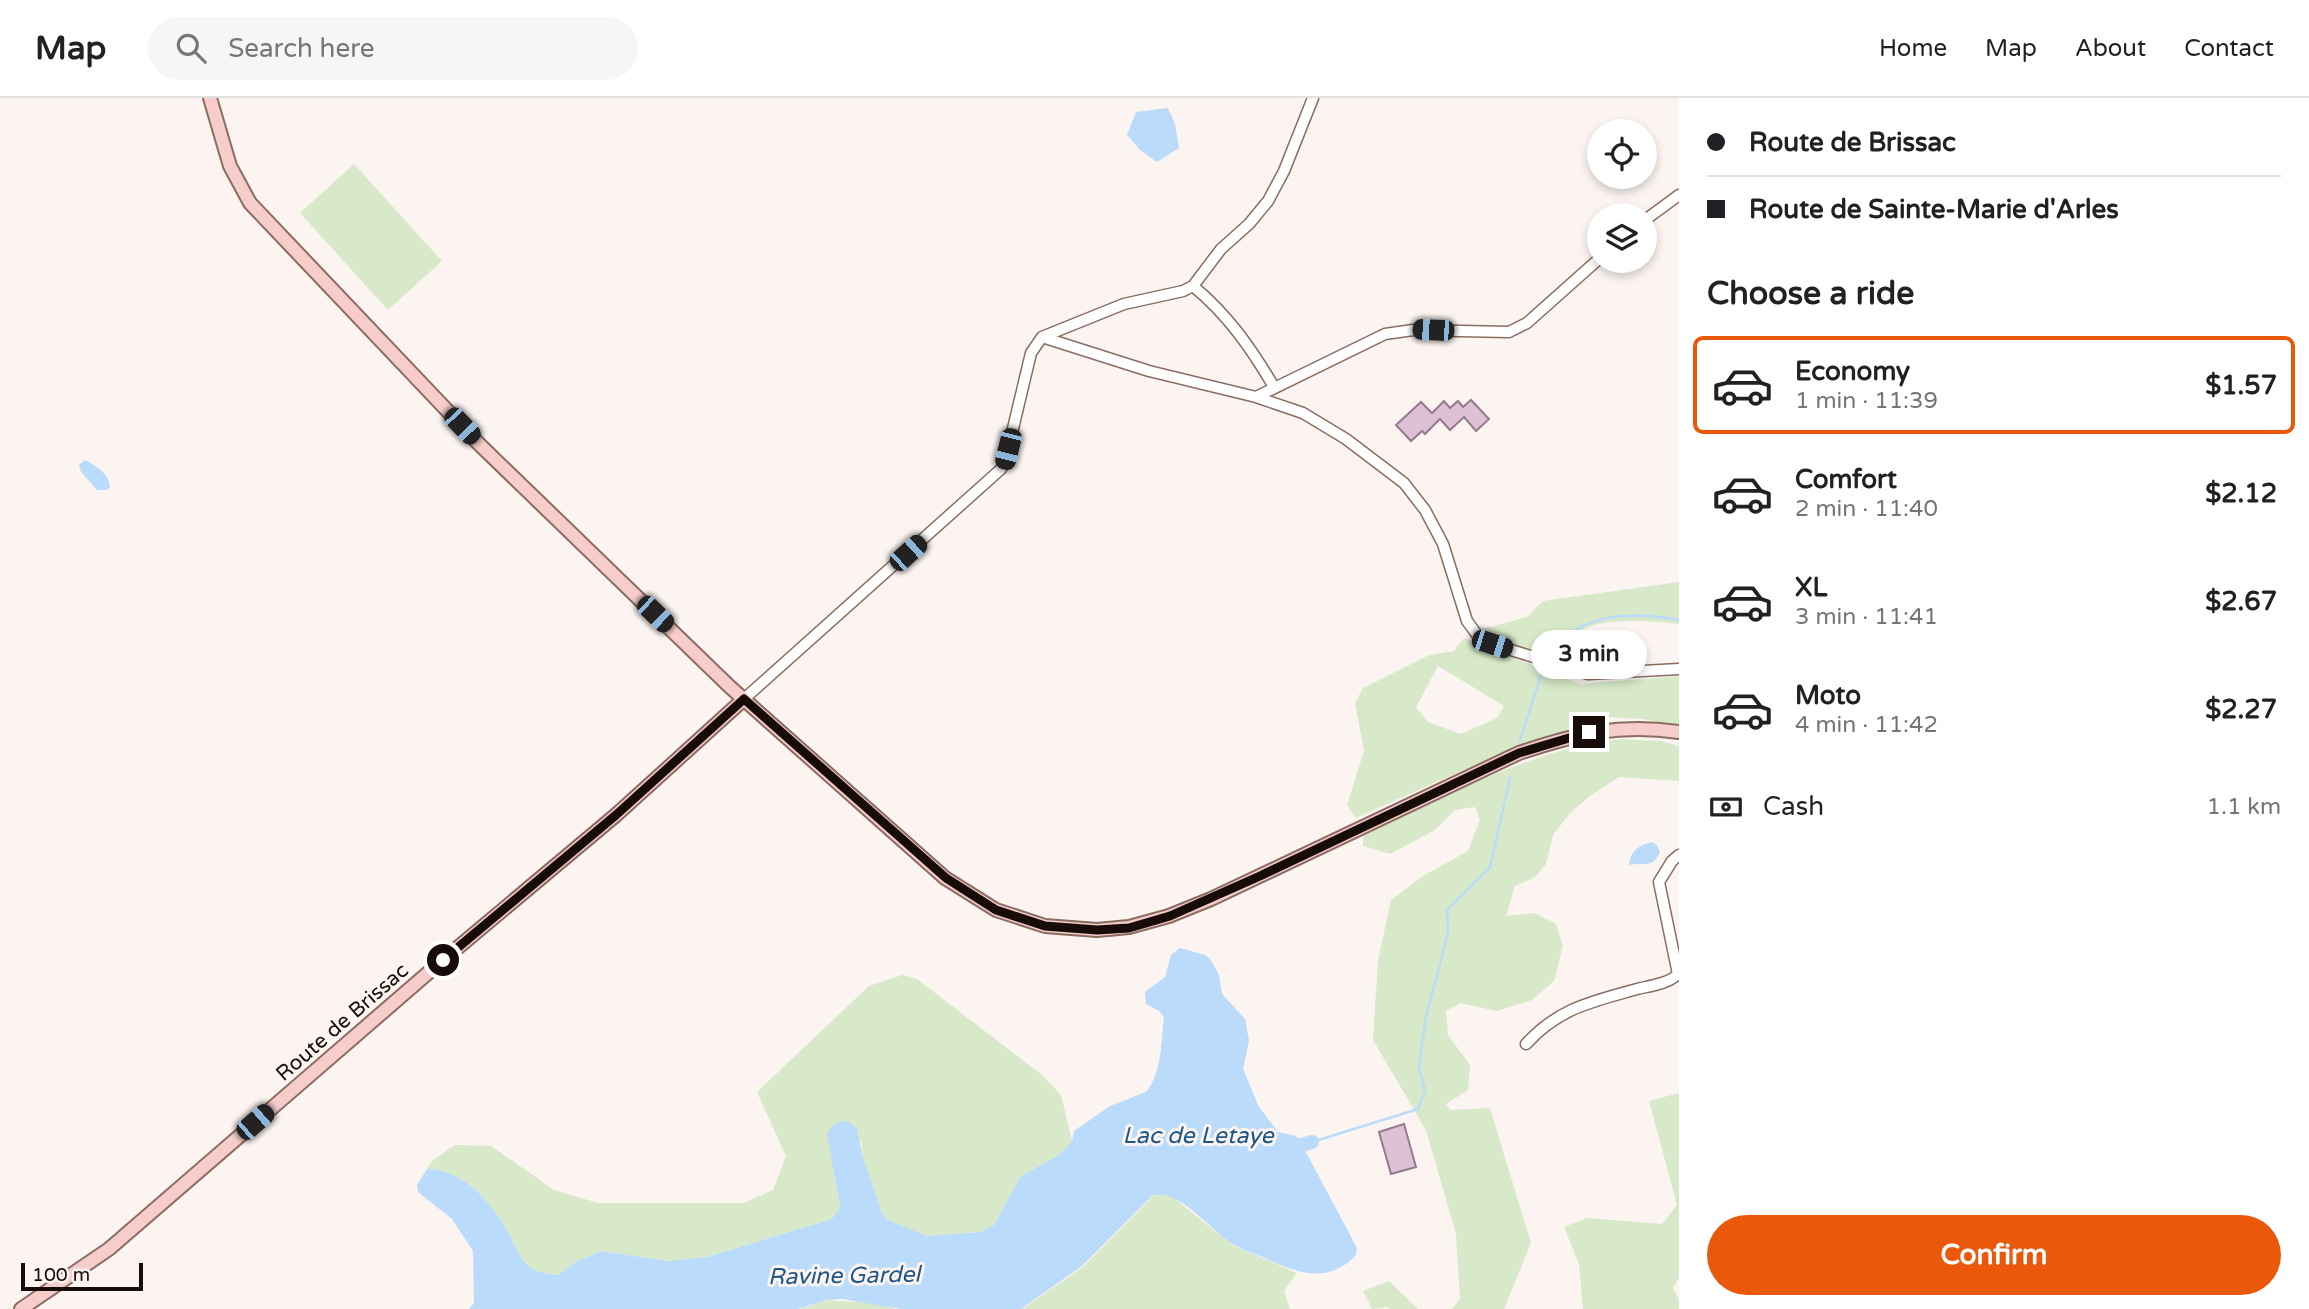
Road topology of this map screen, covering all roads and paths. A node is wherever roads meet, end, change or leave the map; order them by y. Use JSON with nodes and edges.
{"nodes":[{"id":1,"x":210,"y":98,"type":"edge"},
{"id":2,"x":1313,"y":98,"type":"edge"},
{"id":3,"x":1679,"y":195,"type":"edge"},
{"id":4,"x":1657,"y":211,"type":"edge"},
{"id":5,"x":1587,"y":270,"type":"edge"},
{"id":6,"x":1193,"y":286,"type":"junction"},
{"id":7,"x":1042,"y":337,"type":"junction"},
{"id":8,"x":1274,"y":387,"type":"junction"},
{"id":9,"x":1256,"y":397,"type":"junction"},
{"id":10,"x":1679,"y":669,"type":"edge"},
{"id":11,"x":744,"y":699,"type":"junction"},
{"id":12,"x":1679,"y":732,"type":"edge"},
{"id":13,"x":1679,"y":855,"type":"edge"},
{"id":14,"x":1526,"y":1044,"type":"dead end"},
{"id":15,"x":22,"y":1309,"type":"edge"}],
"edges":[{"from":1,"to":11,"type":"main road"},
{"from":2,"to":6,"type":"street"},
{"from":3,"to":4,"type":"street"},
{"from":5,"to":8,"type":"street"},
{"from":6,"to":7,"type":"street"},
{"from":6,"to":8,"type":"street"},
{"from":7,"to":9,"type":"street"},
{"from":7,"to":11,"type":"street"},
{"from":8,"to":9,"type":"street"},
{"from":9,"to":10,"type":"street"},
{"from":11,"to":12,"type":"main road"},
{"from":11,"to":15,"type":"main road","name":"Route de Brissac"},
{"from":13,"to":14,"type":"street"}]}
